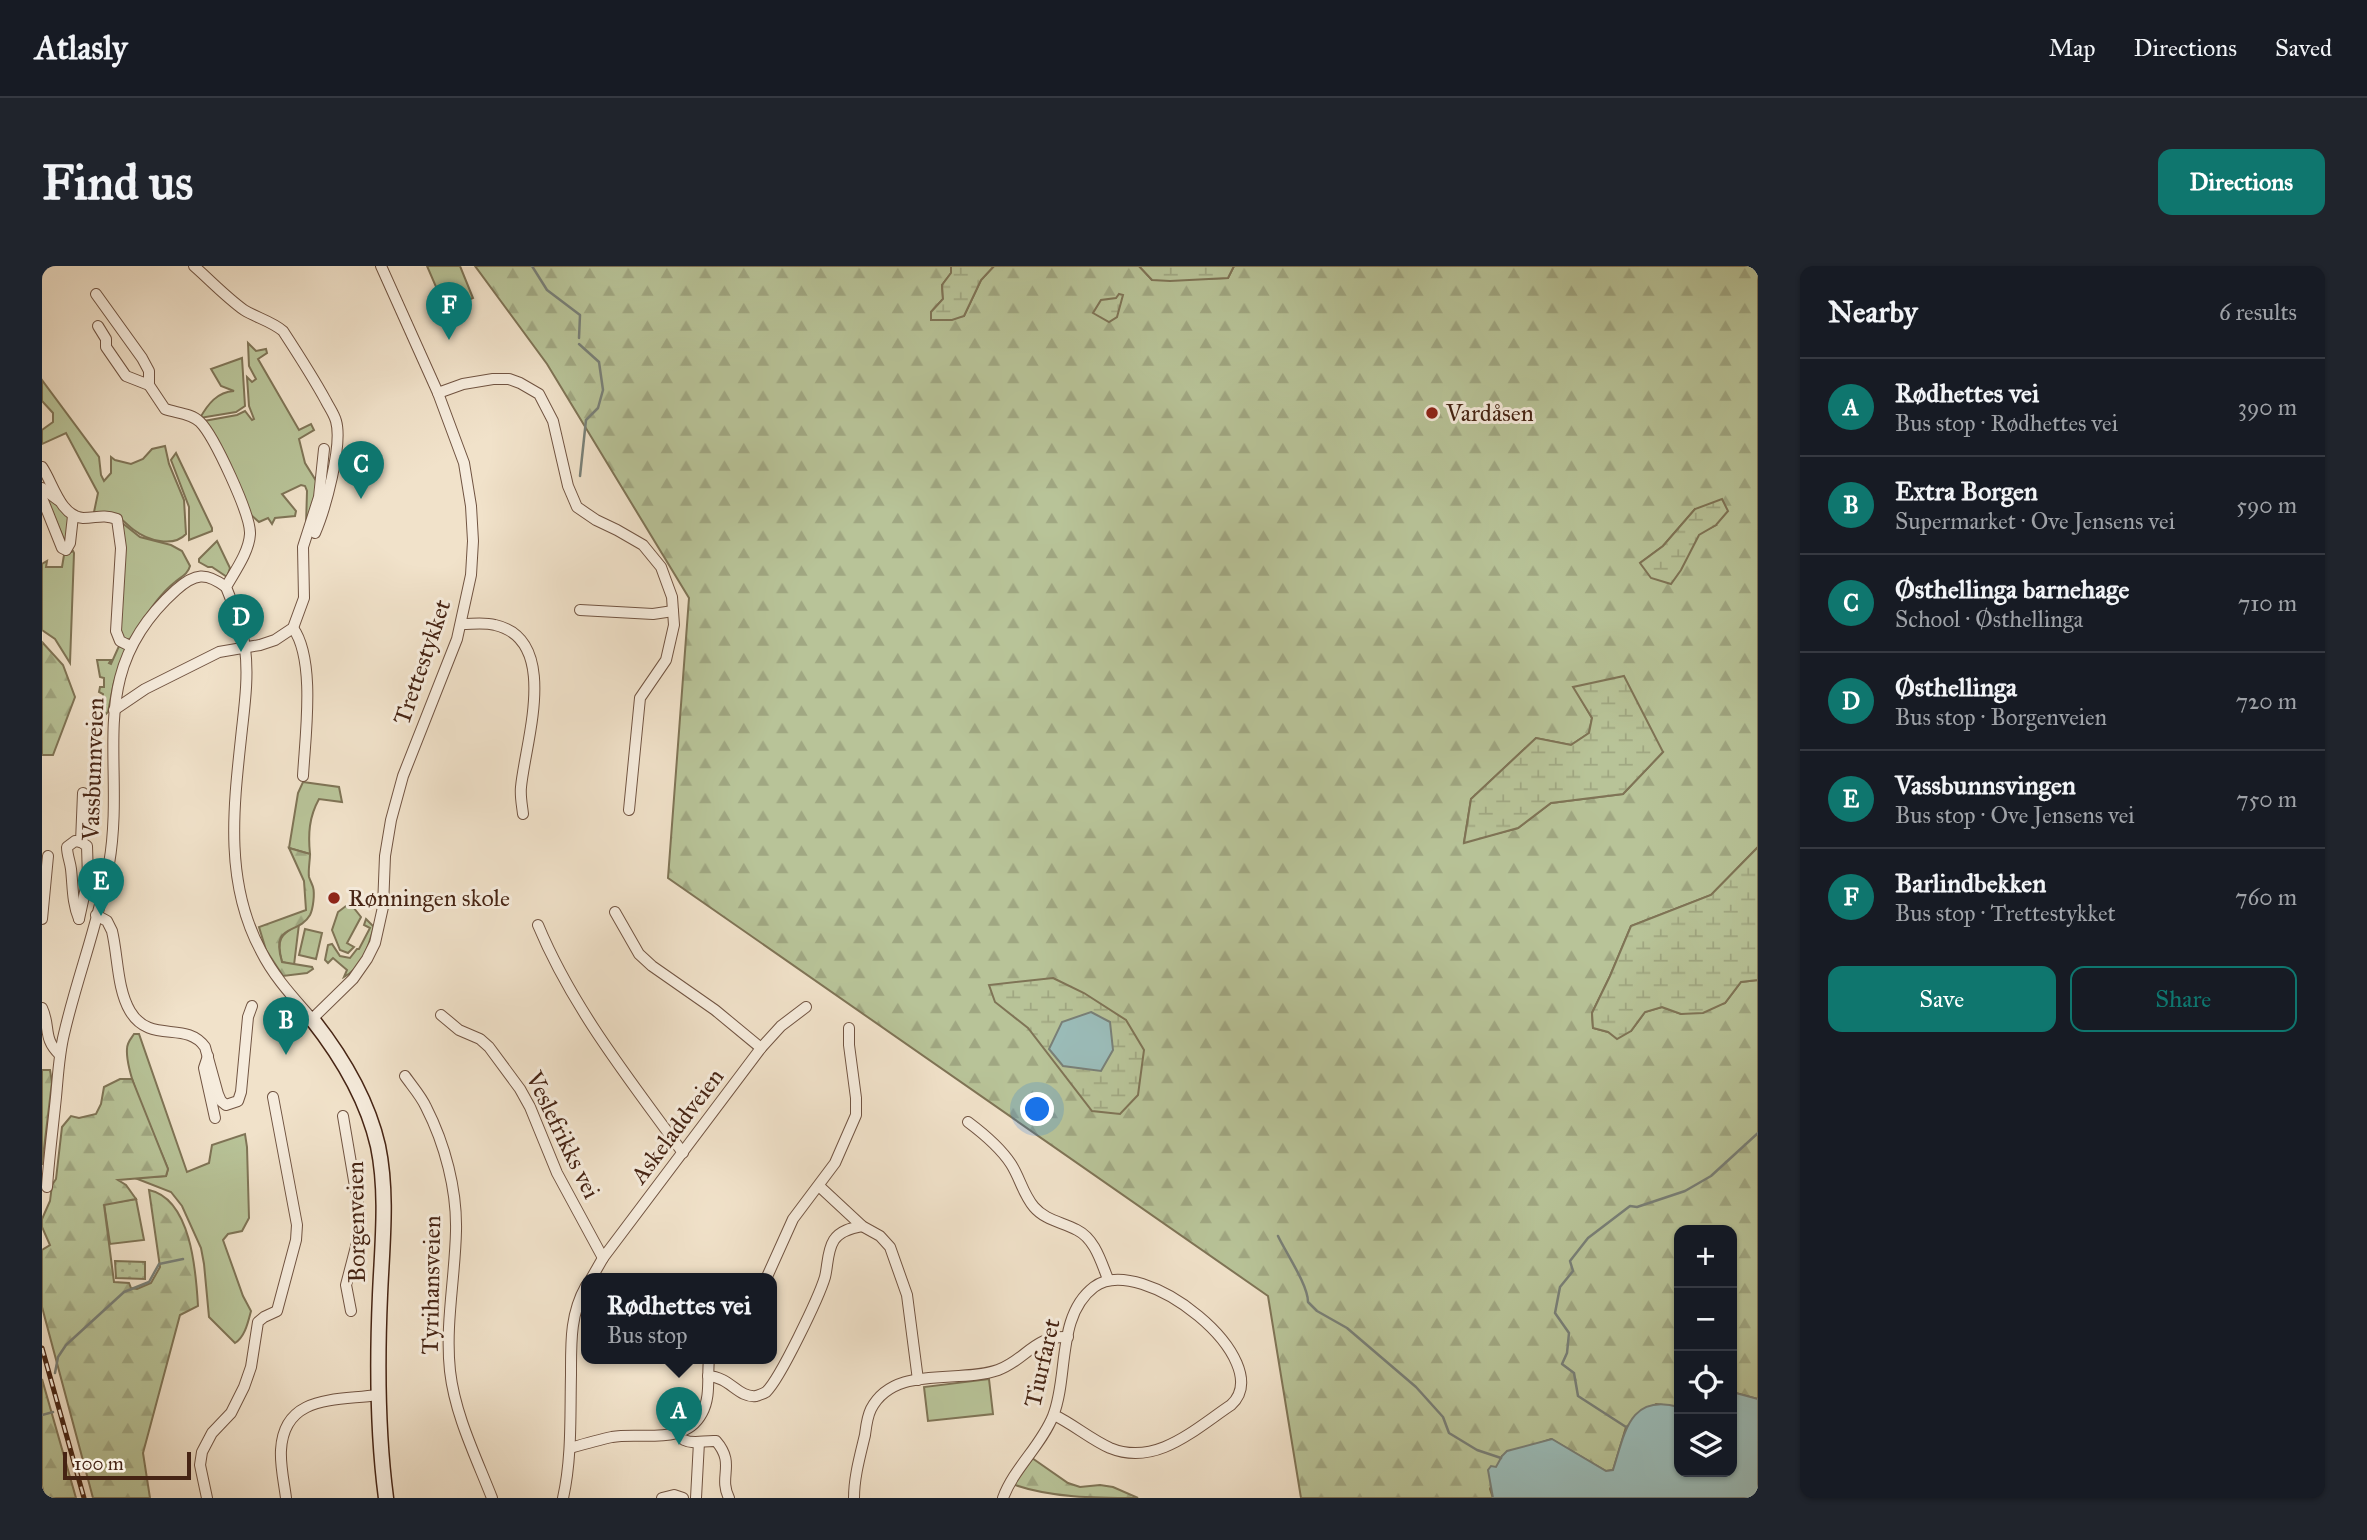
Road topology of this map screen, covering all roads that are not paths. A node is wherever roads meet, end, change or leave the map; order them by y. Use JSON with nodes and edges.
{"nodes":[{"id":1,"x":194,"y":266,"type":"edge"},
{"id":2,"x":381,"y":266,"type":"edge"},
{"id":3,"x":96,"y":294,"type":"dead end"},
{"id":4,"x":98,"y":326,"type":"dead end"},
{"id":5,"x":149,"y":385,"type":"junction"},
{"id":6,"x":439,"y":393,"type":"junction"},
{"id":7,"x":324,"y":449,"type":"dead end"},
{"id":8,"x":42,"y":467,"type":"edge"},
{"id":9,"x":42,"y":488,"type":"edge"},
{"id":10,"x":42,"y":498,"type":"edge"},
{"id":11,"x":60,"y":501,"type":"junction"},
{"id":12,"x":73,"y":516,"type":"junction"},
{"id":13,"x":303,"y":547,"type":"junction"},
{"id":14,"x":226,"y":587,"type":"junction"},
{"id":15,"x":580,"y":610,"type":"dead end"},
{"id":16,"x":673,"y":611,"type":"junction"},
{"id":17,"x":462,"y":624,"type":"junction"},
{"id":18,"x":293,"y":628,"type":"junction"},
{"id":19,"x":130,"y":646,"type":"junction"},
{"id":20,"x":244,"y":648,"type":"junction"},
{"id":21,"x":114,"y":710,"type":"junction"},
{"id":22,"x":303,"y":776,"type":"dead end"},
{"id":23,"x":83,"y":793,"type":"dead end"},
{"id":24,"x":629,"y":810,"type":"dead end"},
{"id":25,"x":523,"y":814,"type":"dead end"},
{"id":26,"x":82,"y":842,"type":"junction"},
{"id":27,"x":48,"y":856,"type":"dead end"},
{"id":28,"x":615,"y":912,"type":"dead end"},
{"id":29,"x":96,"y":915,"type":"junction"},
{"id":30,"x":42,"y":919,"type":"edge"},
{"id":31,"x":538,"y":925,"type":"dead end"},
{"id":32,"x":252,"y":1006,"type":"dead end"},
{"id":33,"x":42,"y":1007,"type":"edge"},
{"id":34,"x":806,"y":1007,"type":"dead end"},
{"id":35,"x":441,"y":1015,"type":"dead end"},
{"id":36,"x":312,"y":1019,"type":"junction"},
{"id":37,"x":849,"y":1028,"type":"dead end"},
{"id":38,"x":761,"y":1048,"type":"junction"},
{"id":39,"x":60,"y":1055,"type":"junction"},
{"id":40,"x":208,"y":1055,"type":"junction"},
{"id":41,"x":405,"y":1076,"type":"dead end"},
{"id":42,"x":272,"y":1097,"type":"dead end"},
{"id":43,"x":343,"y":1116,"type":"dead end"},
{"id":44,"x":215,"y":1118,"type":"dead end"},
{"id":45,"x":968,"y":1122,"type":"dead end"},
{"id":46,"x":683,"y":1153,"type":"junction"},
{"id":47,"x":819,"y":1186,"type":"junction"},
{"id":48,"x":47,"y":1187,"type":"dead end"},
{"id":49,"x":862,"y":1226,"type":"junction"},
{"id":50,"x":603,"y":1258,"type":"junction"},
{"id":51,"x":594,"y":1273,"type":"edge"},
{"id":52,"x":769,"y":1273,"type":"edge"},
{"id":53,"x":1108,"y":1279,"type":"junction"},
{"id":54,"x":581,"y":1295,"type":"edge"},
{"id":55,"x":351,"y":1311,"type":"dead end"},
{"id":56,"x":1068,"y":1337,"type":"junction"},
{"id":57,"x":709,"y":1364,"type":"edge"},
{"id":58,"x":708,"y":1376,"type":"junction"},
{"id":59,"x":918,"y":1380,"type":"junction"},
{"id":60,"x":377,"y":1395,"type":"junction"},
{"id":61,"x":1054,"y":1415,"type":"junction"},
{"id":62,"x":684,"y":1440,"type":"dead end"},
{"id":63,"x":699,"y":1441,"type":"junction"},
{"id":64,"x":570,"y":1448,"type":"junction"},
{"id":65,"x":206,"y":1498,"type":"edge"},
{"id":66,"x":286,"y":1498,"type":"edge"},
{"id":67,"x":386,"y":1498,"type":"edge"},
{"id":68,"x":492,"y":1498,"type":"edge"},
{"id":69,"x":563,"y":1498,"type":"edge"},
{"id":70,"x":662,"y":1498,"type":"edge"},
{"id":71,"x":683,"y":1498,"type":"edge"},
{"id":72,"x":696,"y":1498,"type":"edge"},
{"id":73,"x":729,"y":1498,"type":"edge"},
{"id":74,"x":854,"y":1498,"type":"edge"},
{"id":75,"x":1003,"y":1498,"type":"edge"}],
"edges":[{"from":1,"to":13,"type":"street"},
{"from":2,"to":6,"type":"street","name":"Trettestykket"},
{"from":3,"to":5,"type":"street"},
{"from":4,"to":5,"type":"street"},
{"from":5,"to":14,"type":"street"},
{"from":6,"to":16,"type":"street"},
{"from":6,"to":17,"type":"street","name":"Trettestykket"},
{"from":7,"to":13,"type":"street"},
{"from":8,"to":11,"type":"street"},
{"from":9,"to":11,"type":"street"},
{"from":10,"to":12,"type":"street"},
{"from":11,"to":12,"type":"street"},
{"from":12,"to":19,"type":"street"},
{"from":13,"to":18,"type":"street"},
{"from":14,"to":19,"type":"street","name":"Vassbunnveien"},
{"from":14,"to":20,"type":"street","name":"Borgenveien"},
{"from":15,"to":16,"type":"street"},
{"from":16,"to":24,"type":"street"},
{"from":17,"to":25,"type":"street"},
{"from":17,"to":36,"type":"street","name":"Trettestykket"},
{"from":18,"to":20,"type":"street"},
{"from":18,"to":22,"type":"street"},
{"from":19,"to":21,"type":"street","name":"Vassbunnveien"},
{"from":20,"to":21,"type":"street"},
{"from":20,"to":36,"type":"street","name":"Borgenveien"},
{"from":21,"to":29,"type":"street","name":"Vassbunnveien"},
{"from":23,"to":26,"type":"street"},
{"from":26,"to":26,"type":"street"},
{"from":27,"to":30,"type":"street"},
{"from":28,"to":38,"type":"street"},
{"from":29,"to":39,"type":"street","name":"Vassbunnveien"},
{"from":29,"to":40,"type":"street"},
{"from":31,"to":46,"type":"street"},
{"from":32,"to":40,"type":"street"},
{"from":33,"to":39,"type":"street"},
{"from":34,"to":38,"type":"street","name":"Askeladdveien"},
{"from":35,"to":50,"type":"street","name":"Veslefrikks vei"},
{"from":36,"to":60,"type":"street","name":"Borgenveien"},
{"from":37,"to":47,"type":"street"},
{"from":38,"to":46,"type":"street","name":"Askeladdveien"},
{"from":39,"to":48,"type":"street","name":"Vassbunnveien"},
{"from":40,"to":44,"type":"street"},
{"from":41,"to":68,"type":"street","name":"Tyrihansveien"},
{"from":42,"to":65,"type":"street"},
{"from":43,"to":55,"type":"street"},
{"from":45,"to":53,"type":"street"},
{"from":46,"to":50,"type":"street","name":"Askeladdveien"},
{"from":47,"to":49,"type":"street"},
{"from":47,"to":52,"type":"street"},
{"from":49,"to":58,"type":"street"},
{"from":49,"to":59,"type":"street"},
{"from":50,"to":51,"type":"street","name":"Askeladdveien"},
{"from":53,"to":56,"type":"street","name":"Tiurfaret"},
{"from":53,"to":61,"type":"street"},
{"from":54,"to":64,"type":"street"},
{"from":56,"to":59,"type":"street"},
{"from":56,"to":61,"type":"street","name":"Tiurfaret"},
{"from":57,"to":58,"type":"street"},
{"from":58,"to":64,"type":"street"},
{"from":59,"to":74,"type":"street"},
{"from":60,"to":66,"type":"street"},
{"from":60,"to":67,"type":"street","name":"Borgenveien"},
{"from":61,"to":75,"type":"street","name":"Tiurfaret"},
{"from":62,"to":63,"type":"street"},
{"from":63,"to":72,"type":"street"},
{"from":63,"to":73,"type":"street"},
{"from":64,"to":69,"type":"street"},
{"from":70,"to":71,"type":"street"}]}
